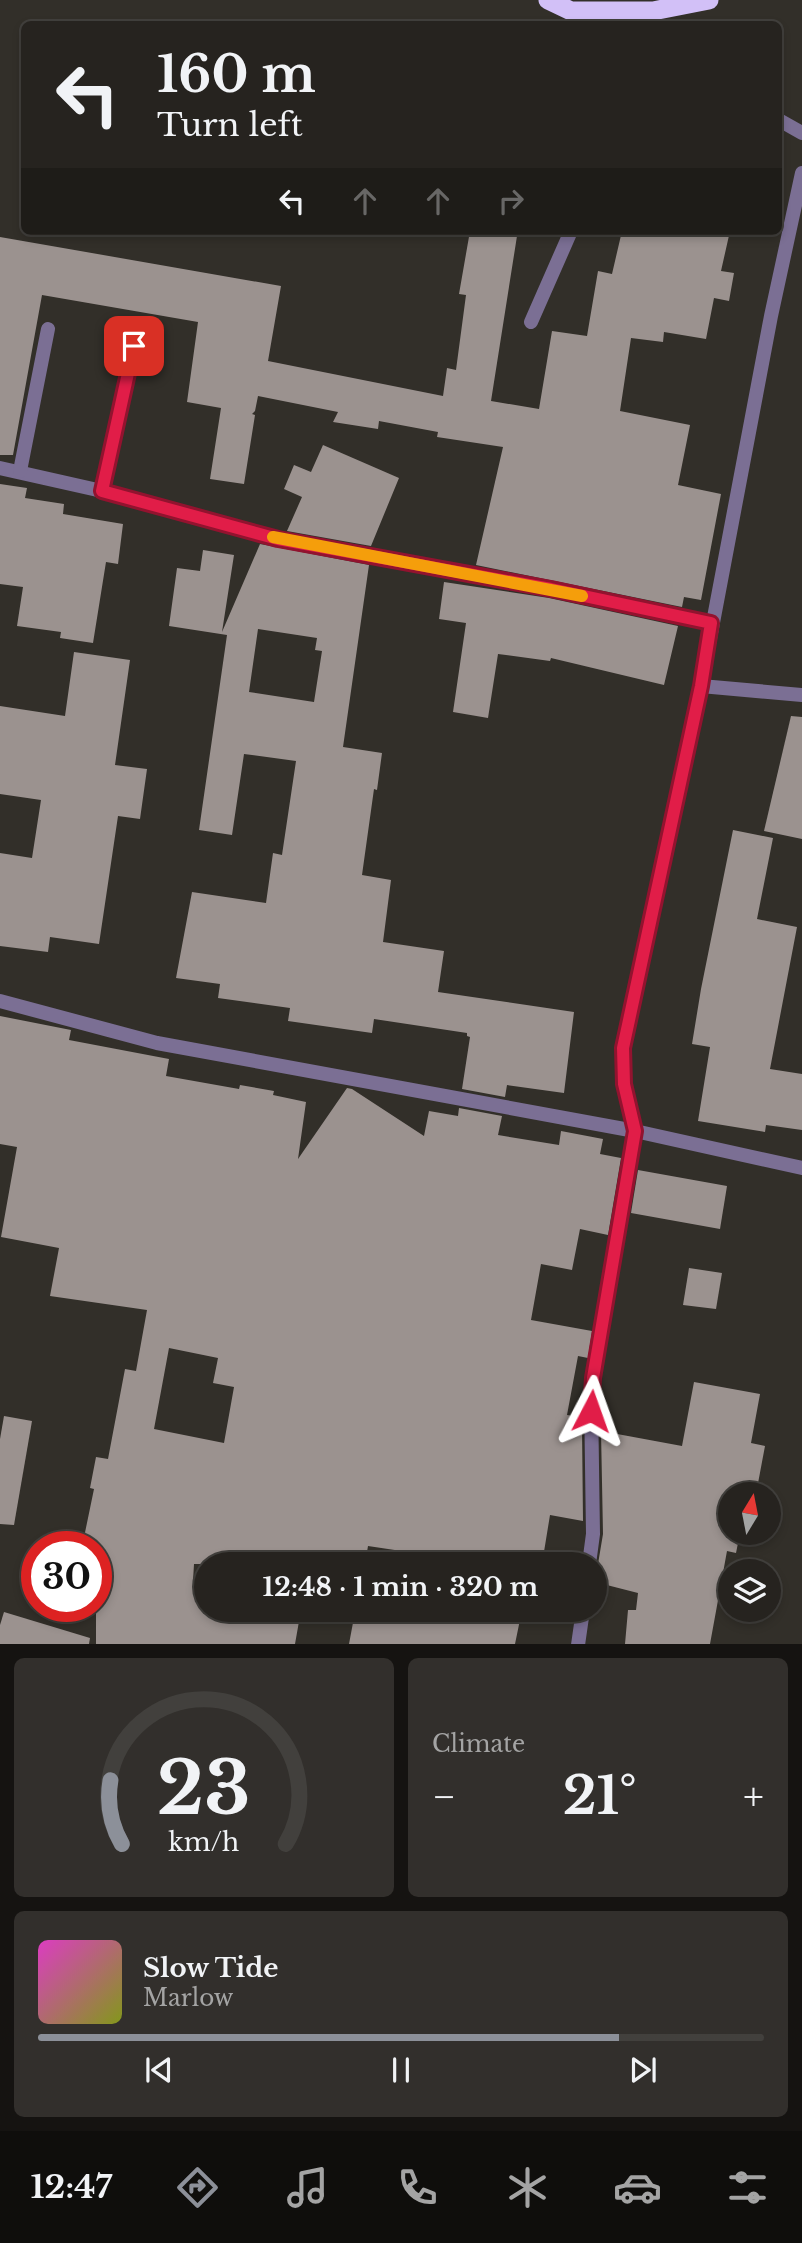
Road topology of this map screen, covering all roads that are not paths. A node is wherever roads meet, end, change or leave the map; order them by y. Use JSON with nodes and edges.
{"nodes":[{"id":1,"x":548,"y":0,"type":"edge"},
{"id":2,"x":709,"y":0,"type":"edge"},
{"id":3,"x":571,"y":11,"type":"junction"},
{"id":4,"x":592,"y":21,"type":"edge"},
{"id":5,"x":782,"y":122,"type":"edge"},
{"id":6,"x":802,"y":132,"type":"edge"},
{"id":7,"x":802,"y":173,"type":"edge"},
{"id":8,"x":569,"y":235,"type":"edge"},
{"id":9,"x":531,"y":322,"type":"dead end"},
{"id":10,"x":48,"y":329,"type":"dead end"},
{"id":11,"x":134,"y":346,"type":"dead end"},
{"id":12,"x":0,"y":468,"type":"edge"},
{"id":13,"x":20,"y":471,"type":"junction"},
{"id":14,"x":102,"y":491,"type":"junction"},
{"id":15,"x":711,"y":623,"type":"junction"},
{"id":16,"x":701,"y":686,"type":"junction"},
{"id":17,"x":802,"y":695,"type":"edge"},
{"id":18,"x":0,"y":1001,"type":"edge"},
{"id":19,"x":635,"y":1131,"type":"junction"},
{"id":20,"x":802,"y":1168,"type":"edge"},
{"id":21,"x":591,"y":1552,"type":"edge"},
{"id":22,"x":581,"y":1622,"type":"edge"},
{"id":23,"x":578,"y":1644,"type":"edge"}],
"edges":[{"from":1,"to":3,"type":"highway"},
{"from":2,"to":3,"type":"highway"},
{"from":3,"to":4,"type":"street"},
{"from":5,"to":6,"type":"street"},
{"from":7,"to":15,"type":"street"},
{"from":8,"to":9,"type":"street"},
{"from":10,"to":13,"type":"street"},
{"from":11,"to":14,"type":"street"},
{"from":12,"to":13,"type":"street"},
{"from":13,"to":14,"type":"street"},
{"from":14,"to":15,"type":"street"},
{"from":15,"to":16,"type":"street"},
{"from":16,"to":17,"type":"street"},
{"from":16,"to":19,"type":"street"},
{"from":18,"to":19,"type":"street"},
{"from":19,"to":20,"type":"street"},
{"from":19,"to":21,"type":"street"},
{"from":22,"to":23,"type":"street"}]}
